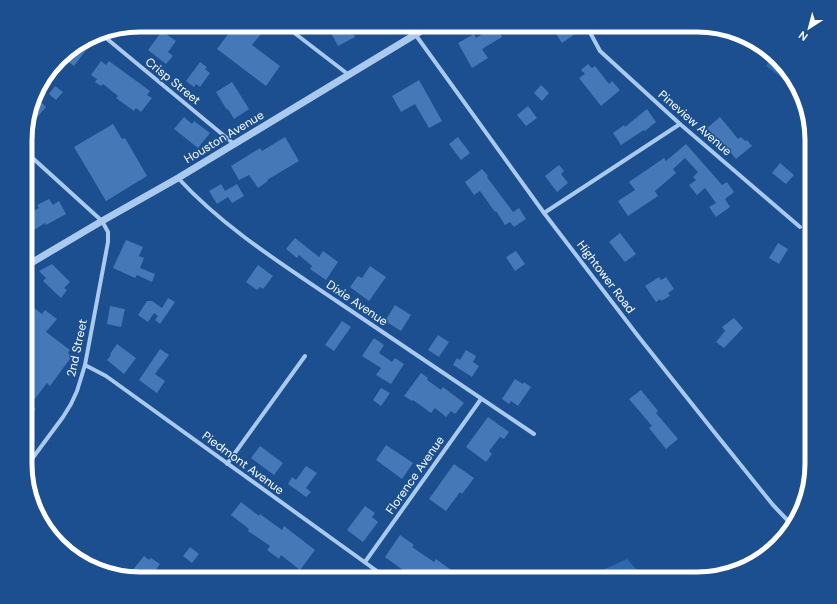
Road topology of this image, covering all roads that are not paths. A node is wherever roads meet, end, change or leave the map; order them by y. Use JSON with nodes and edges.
{"nodes":[{"id":1,"x":293,"y":32,"type":"edge"},
{"id":2,"x":419,"y":32,"type":"edge"},
{"id":3,"x":590,"y":32,"type":"edge"},
{"id":4,"x":416,"y":34,"type":"junction"},
{"id":5,"x":106,"y":38,"type":"edge"},
{"id":6,"x":349,"y":75,"type":"junction"},
{"id":7,"x":680,"y":124,"type":"junction"},
{"id":8,"x":234,"y":144,"type":"junction"},
{"id":9,"x":32,"y":157,"type":"edge"},
{"id":10,"x":178,"y":178,"type":"junction"},
{"id":11,"x":544,"y":213,"type":"junction"},
{"id":12,"x":102,"y":221,"type":"junction"},
{"id":13,"x":800,"y":228,"type":"dead end"},
{"id":14,"x":32,"y":262,"type":"edge"},
{"id":15,"x":305,"y":356,"type":"dead end"},
{"id":16,"x":85,"y":365,"type":"junction"},
{"id":17,"x":481,"y":399,"type":"junction"},
{"id":18,"x":534,"y":434,"type":"dead end"},
{"id":19,"x":32,"y":458,"type":"edge"},
{"id":20,"x":227,"y":464,"type":"junction"},
{"id":21,"x":789,"y":521,"type":"edge"},
{"id":22,"x":365,"y":562,"type":"junction"},
{"id":23,"x":379,"y":572,"type":"edge"}],
"edges":[{"from":1,"to":6,"type":"street"},
{"from":2,"to":4,"type":"street","name":"Houston Avenue"},
{"from":3,"to":7,"type":"street","name":"Pineview Avenue"},
{"from":4,"to":6,"type":"street","name":"Houston Avenue"},
{"from":4,"to":11,"type":"street","name":"Hightower Road"},
{"from":5,"to":8,"type":"street","name":"Crisp Street"},
{"from":6,"to":8,"type":"street","name":"Houston Avenue"},
{"from":7,"to":11,"type":"street"},
{"from":7,"to":13,"type":"street","name":"Pineview Avenue"},
{"from":8,"to":10,"type":"street","name":"Houston Avenue"},
{"from":9,"to":12,"type":"street"},
{"from":10,"to":12,"type":"street","name":"Houston Avenue"},
{"from":10,"to":17,"type":"street","name":"Dixie Avenue"},
{"from":11,"to":21,"type":"street","name":"Hightower Road"},
{"from":12,"to":14,"type":"street","name":"Houston Avenue"},
{"from":12,"to":16,"type":"street","name":"2nd Street"},
{"from":15,"to":20,"type":"street"},
{"from":16,"to":19,"type":"street","name":"2nd Street"},
{"from":16,"to":20,"type":"street","name":"Piedmont Avenue"},
{"from":17,"to":18,"type":"street","name":"Dixie Avenue"},
{"from":17,"to":22,"type":"street","name":"Florence Avenue"},
{"from":20,"to":22,"type":"street","name":"Piedmont Avenue"},
{"from":22,"to":23,"type":"street","name":"Piedmont Avenue"}]}
